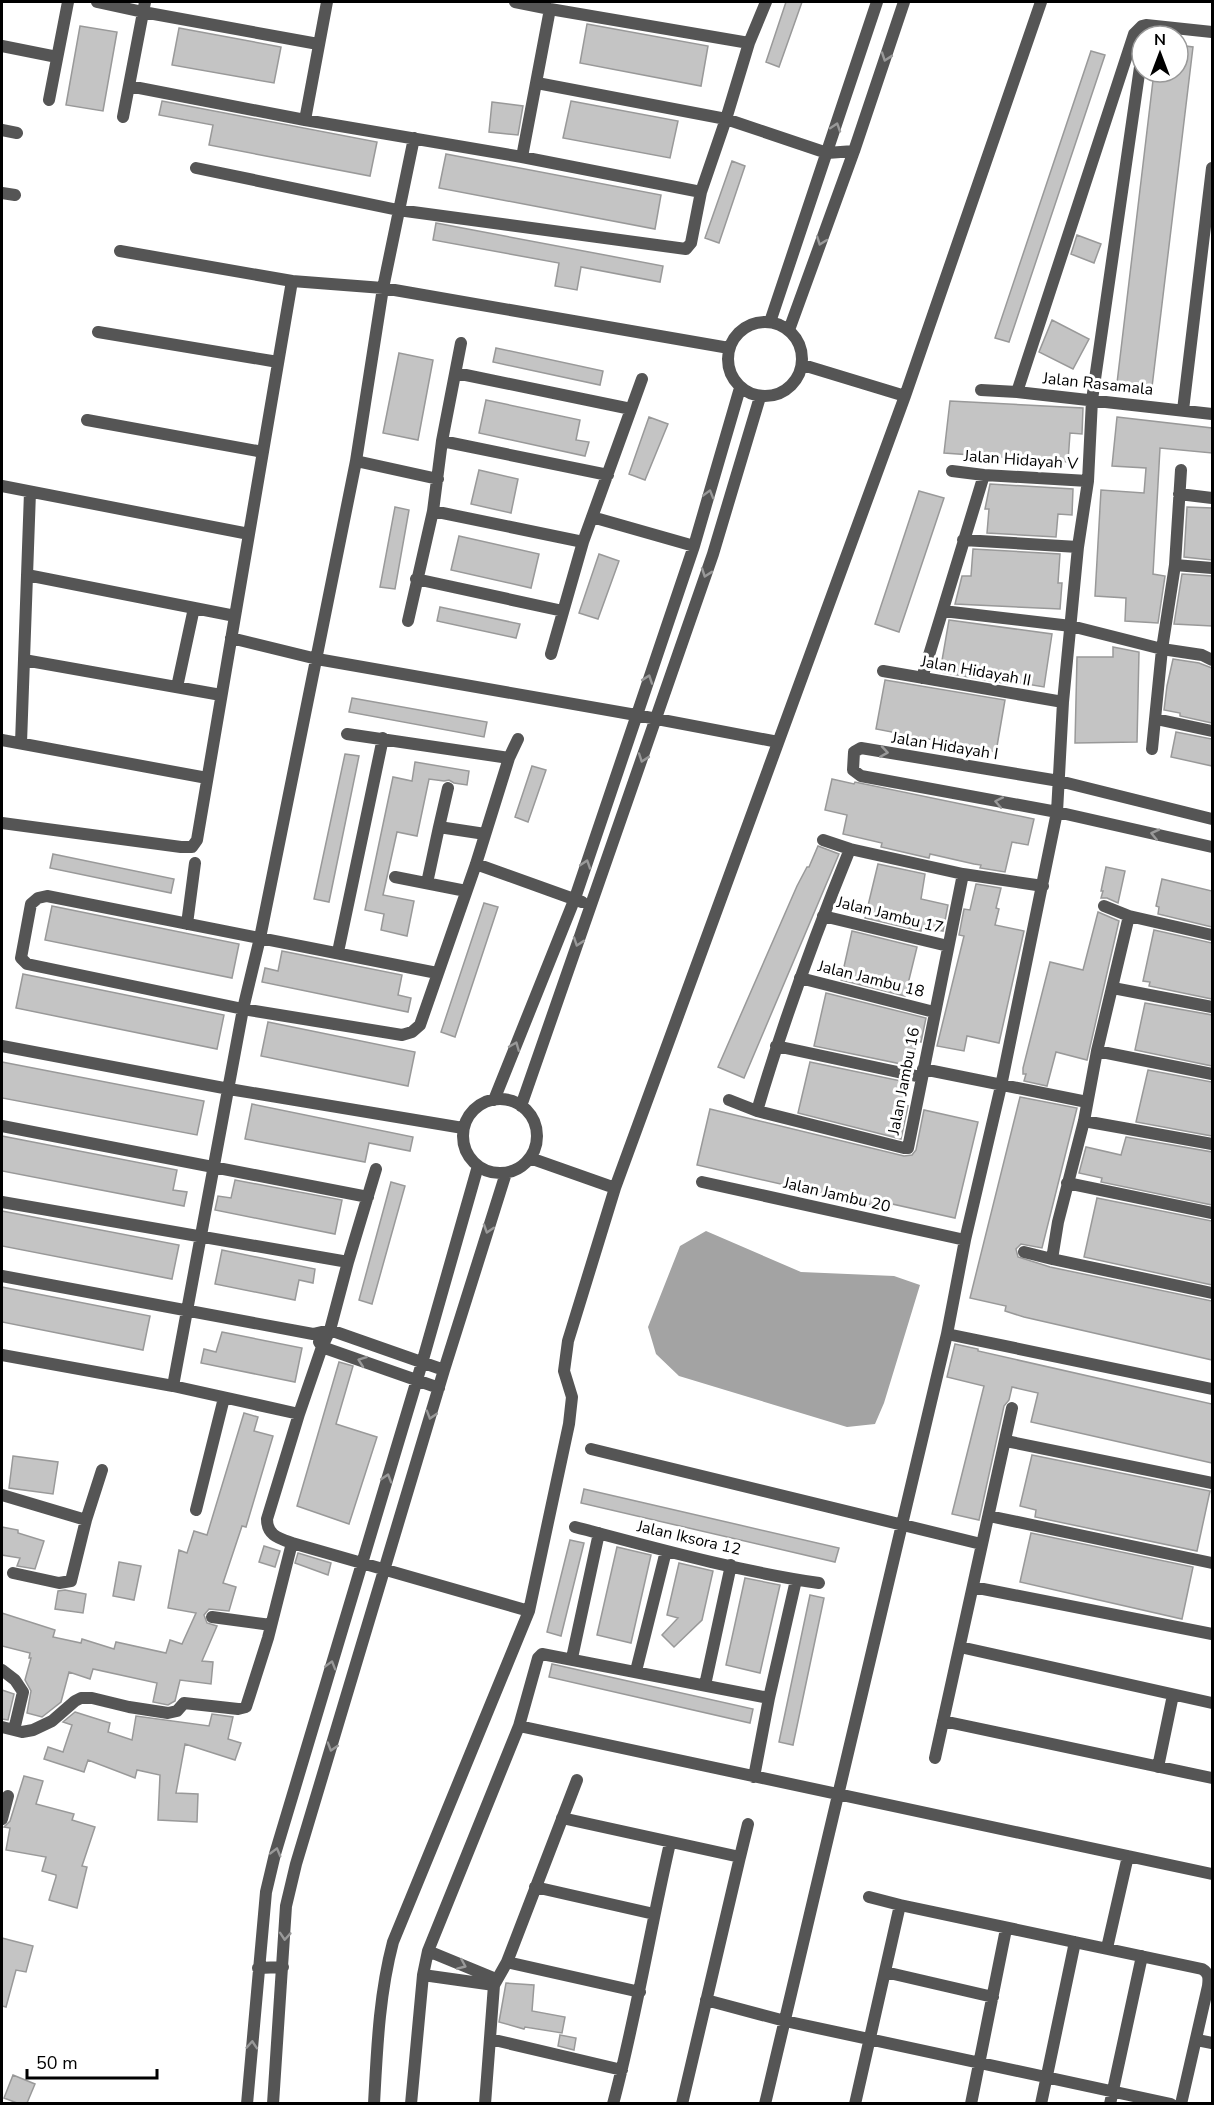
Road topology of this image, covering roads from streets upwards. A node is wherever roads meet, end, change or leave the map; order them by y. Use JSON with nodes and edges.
{"nodes":[{"id":1,"x":68,"y":2,"type":"edge"},
{"id":2,"x":97,"y":2,"type":"edge"},
{"id":3,"x":327,"y":2,"type":"edge"},
{"id":4,"x":515,"y":2,"type":"edge"},
{"id":5,"x":766,"y":2,"type":"edge"},
{"id":6,"x":878,"y":2,"type":"edge"},
{"id":7,"x":904,"y":2,"type":"edge"},
{"id":8,"x":1041,"y":2,"type":"edge"},
{"id":9,"x":144,"y":7,"type":"edge"},
{"id":10,"x":550,"y":9,"type":"junction"},
{"id":11,"x":1190,"y":32,"type":"edge"},
{"id":12,"x":1212,"y":32,"type":"edge"},
{"id":13,"x":749,"y":43,"type":"junction"},
{"id":14,"x":318,"y":44,"type":"junction"},
{"id":15,"x":2,"y":46,"type":"edge"},
{"id":16,"x":1130,"y":46,"type":"edge"},
{"id":17,"x":57,"y":57,"type":"junction"},
{"id":18,"x":537,"y":83,"type":"junction"},
{"id":19,"x":1138,"y":84,"type":"edge"},
{"id":20,"x":129,"y":86,"type":"junction"},
{"id":21,"x":49,"y":100,"type":"dead end"},
{"id":22,"x":123,"y":117,"type":"dead end"},
{"id":23,"x":726,"y":119,"type":"junction"},
{"id":24,"x":304,"y":120,"type":"junction"},
{"id":25,"x":2,"y":130,"type":"edge"},
{"id":26,"x":16,"y":133,"type":"dead end"},
{"id":27,"x":414,"y":138,"type":"junction"},
{"id":28,"x":854,"y":151,"type":"junction"},
{"id":29,"x":827,"y":153,"type":"junction"},
{"id":30,"x":522,"y":157,"type":"junction"},
{"id":31,"x":196,"y":168,"type":"dead end"},
{"id":32,"x":1212,"y":168,"type":"edge"},
{"id":33,"x":700,"y":192,"type":"junction"},
{"id":34,"x":2,"y":193,"type":"edge"},
{"id":35,"x":15,"y":195,"type":"dead end"},
{"id":36,"x":398,"y":210,"type":"junction"},
{"id":37,"x":1210,"y":211,"type":"edge"},
{"id":38,"x":120,"y":251,"type":"dead end"},
{"id":39,"x":292,"y":281,"type":"junction"},
{"id":40,"x":383,"y":288,"type":"junction"},
{"id":41,"x":770,"y":322,"type":"junction"},
{"id":42,"x":789,"y":330,"type":"junction"},
{"id":43,"x":98,"y":332,"type":"dead end"},
{"id":44,"x":461,"y":343,"type":"dead end"},
{"id":45,"x":729,"y":348,"type":"junction"},
{"id":46,"x":278,"y":362,"type":"junction"},
{"id":47,"x":803,"y":365,"type":"junction"},
{"id":48,"x":456,"y":373,"type":"junction"},
{"id":49,"x":642,"y":379,"type":"dead end"},
{"id":50,"x":740,"y":388,"type":"junction"},
{"id":51,"x":981,"y":390,"type":"dead end"},
{"id":52,"x":1017,"y":392,"type":"junction"},
{"id":53,"x":905,"y":396,"type":"junction"},
{"id":54,"x":759,"y":397,"type":"junction"},
{"id":55,"x":1092,"y":400,"type":"junction"},
{"id":56,"x":631,"y":409,"type":"junction"},
{"id":57,"x":1183,"y":410,"type":"junction"},
{"id":58,"x":1212,"y":414,"type":"edge"},
{"id":59,"x":87,"y":420,"type":"dead end"},
{"id":60,"x":442,"y":441,"type":"junction"},
{"id":61,"x":263,"y":452,"type":"junction"},
{"id":62,"x":356,"y":461,"type":"junction"},
{"id":63,"x":1180,"y":470,"type":"dead end"},
{"id":64,"x":952,"y":471,"type":"dead end"},
{"id":65,"x":608,"y":475,"type":"junction"},
{"id":66,"x":984,"y":476,"type":"junction"},
{"id":67,"x":438,"y":479,"type":"junction"},
{"id":68,"x":1088,"y":481,"type":"junction"},
{"id":69,"x":2,"y":486,"type":"edge"},
{"id":70,"x":30,"y":492,"type":"junction"},
{"id":71,"x":1179,"y":494,"type":"junction"},
{"id":72,"x":1212,"y":498,"type":"edge"},
{"id":73,"x":433,"y":511,"type":"junction"},
{"id":74,"x":592,"y":517,"type":"junction"},
{"id":75,"x":249,"y":534,"type":"junction"},
{"id":76,"x":963,"y":540,"type":"junction"},
{"id":77,"x":583,"y":542,"type":"junction"},
{"id":78,"x":694,"y":546,"type":"junction"},
{"id":79,"x":1078,"y":547,"type":"junction"},
{"id":80,"x":1175,"y":565,"type":"junction"},
{"id":81,"x":1212,"y":568,"type":"edge"},
{"id":82,"x":27,"y":575,"type":"junction"},
{"id":83,"x":416,"y":579,"type":"junction"},
{"id":84,"x":194,"y":608,"type":"junction"},
{"id":85,"x":563,"y":611,"type":"junction"},
{"id":86,"x":943,"y":612,"type":"junction"},
{"id":87,"x":235,"y":616,"type":"junction"},
{"id":88,"x":408,"y":621,"type":"dead end"},
{"id":89,"x":1071,"y":626,"type":"junction"},
{"id":90,"x":231,"y":638,"type":"junction"},
{"id":91,"x":1162,"y":649,"type":"junction"},
{"id":92,"x":551,"y":654,"type":"dead end"},
{"id":93,"x":1209,"y":655,"type":"edge"},
{"id":94,"x":317,"y":659,"type":"junction"},
{"id":95,"x":24,"y":660,"type":"junction"},
{"id":96,"x":883,"y":671,"type":"dead end"},
{"id":97,"x":922,"y":678,"type":"junction"},
{"id":98,"x":177,"y":687,"type":"junction"},
{"id":99,"x":221,"y":695,"type":"junction"},
{"id":100,"x":1063,"y":702,"type":"junction"},
{"id":101,"x":636,"y":715,"type":"junction"},
{"id":102,"x":657,"y":719,"type":"junction"},
{"id":103,"x":1156,"y":719,"type":"junction"},
{"id":104,"x":1212,"y":731,"type":"edge"},
{"id":105,"x":346,"y":734,"type":"dead end"},
{"id":106,"x":383,"y":738,"type":"junction"},
{"id":107,"x":2,"y":740,"type":"edge"},
{"id":108,"x":518,"y":740,"type":"dead end"},
{"id":109,"x":778,"y":742,"type":"junction"},
{"id":110,"x":21,"y":744,"type":"junction"},
{"id":111,"x":1152,"y":749,"type":"dead end"},
{"id":112,"x":509,"y":758,"type":"junction"},
{"id":113,"x":207,"y":778,"type":"junction"},
{"id":114,"x":1059,"y":782,"type":"junction"},
{"id":115,"x":448,"y":788,"type":"dead end"},
{"id":116,"x":1057,"y":812,"type":"junction"},
{"id":117,"x":1212,"y":819,"type":"edge"},
{"id":118,"x":2,"y":823,"type":"edge"},
{"id":119,"x":439,"y":827,"type":"junction"},
{"id":120,"x":485,"y":834,"type":"junction"},
{"id":121,"x":823,"y":840,"type":"dead end"},
{"id":122,"x":1212,"y":847,"type":"edge"},
{"id":123,"x":850,"y":849,"type":"junction"},
{"id":124,"x":195,"y":862,"type":"dead end"},
{"id":125,"x":476,"y":864,"type":"junction"},
{"id":126,"x":963,"y":874,"type":"junction"},
{"id":127,"x":396,"y":877,"type":"dead end"},
{"id":128,"x":427,"y":883,"type":"junction"},
{"id":129,"x":1043,"y":886,"type":"junction"},
{"id":130,"x":466,"y":891,"type":"junction"},
{"id":131,"x":575,"y":898,"type":"junction"},
{"id":132,"x":591,"y":905,"type":"junction"},
{"id":133,"x":1104,"y":906,"type":"dead end"},
{"id":134,"x":823,"y":916,"type":"junction"},
{"id":135,"x":1129,"y":916,"type":"junction"},
{"id":136,"x":188,"y":924,"type":"junction"},
{"id":137,"x":1212,"y":935,"type":"edge"},
{"id":138,"x":260,"y":938,"type":"junction"},
{"id":139,"x":948,"y":946,"type":"junction"},
{"id":140,"x":338,"y":952,"type":"junction"},
{"id":141,"x":437,"y":973,"type":"junction"},
{"id":142,"x":800,"y":978,"type":"junction"},
{"id":143,"x":1113,"y":988,"type":"junction"},
{"id":144,"x":1212,"y":1007,"type":"edge"},
{"id":145,"x":243,"y":1009,"type":"junction"},
{"id":146,"x":934,"y":1012,"type":"junction"},
{"id":147,"x":2,"y":1046,"type":"edge"},
{"id":148,"x":776,"y":1046,"type":"junction"},
{"id":149,"x":1097,"y":1051,"type":"junction"},
{"id":150,"x":922,"y":1073,"type":"junction"},
{"id":151,"x":1212,"y":1074,"type":"edge"},
{"id":152,"x":1001,"y":1086,"type":"junction"},
{"id":153,"x":229,"y":1089,"type":"junction"},
{"id":154,"x":494,"y":1100,"type":"junction"},
{"id":155,"x":729,"y":1100,"type":"dead end"},
{"id":156,"x":1087,"y":1102,"type":"junction"},
{"id":157,"x":521,"y":1106,"type":"junction"},
{"id":158,"x":757,"y":1111,"type":"junction"},
{"id":159,"x":1084,"y":1121,"type":"junction"},
{"id":160,"x":2,"y":1126,"type":"edge"},
{"id":161,"x":463,"y":1128,"type":"junction"},
{"id":162,"x":1212,"y":1144,"type":"edge"},
{"id":163,"x":530,"y":1158,"type":"junction"},
{"id":164,"x":215,"y":1166,"type":"junction"},
{"id":165,"x":478,"y":1167,"type":"junction"},
{"id":166,"x":376,"y":1169,"type":"dead end"},
{"id":167,"x":506,"y":1173,"type":"junction"},
{"id":168,"x":702,"y":1182,"type":"dead end"},
{"id":169,"x":1067,"y":1183,"type":"junction"},
{"id":170,"x":615,"y":1188,"type":"junction"},
{"id":171,"x":368,"y":1197,"type":"junction"},
{"id":172,"x":2,"y":1202,"type":"edge"},
{"id":173,"x":1212,"y":1213,"type":"edge"},
{"id":174,"x":201,"y":1237,"type":"junction"},
{"id":175,"x":965,"y":1240,"type":"junction"},
{"id":176,"x":1024,"y":1252,"type":"dead end"},
{"id":177,"x":1052,"y":1259,"type":"junction"},
{"id":178,"x":348,"y":1262,"type":"junction"},
{"id":179,"x":2,"y":1276,"type":"edge"},
{"id":180,"x":1212,"y":1293,"type":"edge"},
{"id":181,"x":187,"y":1310,"type":"junction"},
{"id":182,"x":330,"y":1330,"type":"junction"},
{"id":183,"x":313,"y":1334,"type":"junction"},
{"id":184,"x":947,"y":1334,"type":"junction"},
{"id":185,"x":322,"y":1347,"type":"junction"},
{"id":186,"x":2,"y":1355,"type":"edge"},
{"id":187,"x":422,"y":1364,"type":"junction"},
{"id":188,"x":444,"y":1370,"type":"junction"},
{"id":189,"x":416,"y":1379,"type":"junction"},
{"id":190,"x":173,"y":1386,"type":"junction"},
{"id":191,"x":439,"y":1388,"type":"junction"},
{"id":192,"x":1212,"y":1389,"type":"edge"},
{"id":193,"x":224,"y":1398,"type":"junction"},
{"id":194,"x":1012,"y":1408,"type":"dead end"},
{"id":195,"x":299,"y":1414,"type":"junction"},
{"id":196,"x":1006,"y":1441,"type":"junction"},
{"id":197,"x":591,"y":1449,"type":"dead end"},
{"id":198,"x":102,"y":1470,"type":"dead end"},
{"id":199,"x":1212,"y":1483,"type":"edge"},
{"id":200,"x":2,"y":1495,"type":"edge"},
{"id":201,"x":196,"y":1510,"type":"dead end"},
{"id":202,"x":989,"y":1516,"type":"junction"},
{"id":203,"x":86,"y":1521,"type":"junction"},
{"id":204,"x":901,"y":1526,"type":"junction"},
{"id":205,"x":575,"y":1527,"type":"dead end"},
{"id":206,"x":599,"y":1533,"type":"junction"},
{"id":207,"x":292,"y":1543,"type":"junction"},
{"id":208,"x":981,"y":1544,"type":"junction"},
{"id":209,"x":666,"y":1551,"type":"junction"},
{"id":210,"x":362,"y":1562,"type":"junction"},
{"id":211,"x":1212,"y":1563,"type":"edge"},
{"id":212,"x":731,"y":1565,"type":"junction"},
{"id":213,"x":385,"y":1570,"type":"junction"},
{"id":214,"x":13,"y":1573,"type":"dead end"},
{"id":215,"x":796,"y":1580,"type":"junction"},
{"id":216,"x":819,"y":1583,"type":"dead end"},
{"id":217,"x":973,"y":1587,"type":"junction"},
{"id":218,"x":529,"y":1611,"type":"junction"},
{"id":219,"x":212,"y":1617,"type":"dead end"},
{"id":220,"x":271,"y":1625,"type":"junction"},
{"id":221,"x":1212,"y":1634,"type":"edge"},
{"id":222,"x":960,"y":1647,"type":"junction"},
{"id":223,"x":572,"y":1658,"type":"junction"},
{"id":224,"x":2,"y":1670,"type":"edge"},
{"id":225,"x":636,"y":1671,"type":"junction"},
{"id":226,"x":705,"y":1685,"type":"junction"},
{"id":227,"x":1173,"y":1695,"type":"junction"},
{"id":228,"x":769,"y":1698,"type":"junction"},
{"id":229,"x":1212,"y":1703,"type":"edge"},
{"id":230,"x":943,"y":1721,"type":"junction"},
{"id":231,"x":519,"y":1726,"type":"junction"},
{"id":232,"x":2,"y":1727,"type":"edge"},
{"id":233,"x":15,"y":1730,"type":"junction"},
{"id":234,"x":935,"y":1758,"type":"dead end"},
{"id":235,"x":1158,"y":1767,"type":"junction"},
{"id":236,"x":754,"y":1777,"type":"junction"},
{"id":237,"x":1212,"y":1778,"type":"edge"},
{"id":238,"x":577,"y":1780,"type":"dead end"},
{"id":239,"x":838,"y":1793,"type":"junction"},
{"id":240,"x":8,"y":1796,"type":"dead end"},
{"id":241,"x":562,"y":1818,"type":"junction"},
{"id":242,"x":2,"y":1819,"type":"edge"},
{"id":243,"x":748,"y":1824,"type":"dead end"},
{"id":244,"x":670,"y":1843,"type":"junction"},
{"id":245,"x":1128,"y":1856,"type":"junction"},
{"id":246,"x":740,"y":1857,"type":"junction"},
{"id":247,"x":1212,"y":1874,"type":"edge"},
{"id":248,"x":535,"y":1887,"type":"junction"},
{"id":249,"x":869,"y":1897,"type":"dead end"},
{"id":250,"x":900,"y":1905,"type":"junction"},
{"id":251,"x":654,"y":1914,"type":"junction"},
{"id":252,"x":1006,"y":1929,"type":"junction"},
{"id":253,"x":1075,"y":1942,"type":"junction"},
{"id":254,"x":1107,"y":1948,"type":"junction"},
{"id":255,"x":428,"y":1951,"type":"junction"},
{"id":256,"x":1142,"y":1956,"type":"junction"},
{"id":257,"x":507,"y":1962,"type":"junction"},
{"id":258,"x":283,"y":1967,"type":"junction"},
{"id":259,"x":258,"y":1968,"type":"junction"},
{"id":260,"x":885,"y":1972,"type":"junction"},
{"id":261,"x":423,"y":1975,"type":"junction"},
{"id":262,"x":495,"y":1982,"type":"junction"},
{"id":263,"x":639,"y":1992,"type":"junction"},
{"id":264,"x":993,"y":1997,"type":"junction"},
{"id":265,"x":706,"y":2000,"type":"junction"},
{"id":266,"x":784,"y":2021,"type":"junction"},
{"id":267,"x":490,"y":2039,"type":"junction"},
{"id":268,"x":869,"y":2039,"type":"junction"},
{"id":269,"x":1197,"y":2040,"type":"junction"},
{"id":270,"x":1212,"y":2043,"type":"edge"},
{"id":271,"x":981,"y":2063,"type":"junction"},
{"id":272,"x":622,"y":2070,"type":"junction"},
{"id":273,"x":1046,"y":2076,"type":"junction"},
{"id":274,"x":1112,"y":2097,"type":"edge"},
{"id":275,"x":247,"y":2103,"type":"edge"},
{"id":276,"x":273,"y":2103,"type":"edge"},
{"id":277,"x":374,"y":2103,"type":"edge"},
{"id":278,"x":411,"y":2103,"type":"edge"},
{"id":279,"x":485,"y":2103,"type":"edge"},
{"id":280,"x":613,"y":2103,"type":"edge"},
{"id":281,"x":682,"y":2103,"type":"edge"},
{"id":282,"x":765,"y":2103,"type":"edge"},
{"id":283,"x":855,"y":2103,"type":"edge"},
{"id":284,"x":971,"y":2103,"type":"edge"},
{"id":285,"x":1041,"y":2103,"type":"edge"},
{"id":286,"x":1171,"y":2103,"type":"edge"},
{"id":287,"x":1181,"y":2103,"type":"edge"}],
"edges":[{"from":1,"to":17,"type":"street"},
{"from":2,"to":9,"type":"street"},
{"from":3,"to":14,"type":"street"},
{"from":4,"to":10,"type":"street"},
{"from":5,"to":13,"type":"street"},
{"from":29,"to":6,"type":"street","one_way":true},
{"from":7,"to":28,"type":"street","one_way":true},
{"from":8,"to":53,"type":"street"},
{"from":9,"to":14,"type":"street"},
{"from":9,"to":20,"type":"street"},
{"from":10,"to":13,"type":"street"},
{"from":10,"to":18,"type":"street"},
{"from":11,"to":12,"type":"street"},
{"from":13,"to":23,"type":"street"},
{"from":14,"to":24,"type":"street"},
{"from":15,"to":17,"type":"street"},
{"from":16,"to":52,"type":"street"},
{"from":17,"to":21,"type":"street"},
{"from":18,"to":23,"type":"street"},
{"from":18,"to":30,"type":"street"},
{"from":19,"to":55,"type":"street"},
{"from":20,"to":22,"type":"street"},
{"from":20,"to":24,"type":"street"},
{"from":23,"to":29,"type":"street"},
{"from":23,"to":33,"type":"street"},
{"from":24,"to":27,"type":"street"},
{"from":25,"to":26,"type":"street"},
{"from":27,"to":30,"type":"street"},
{"from":27,"to":36,"type":"street"},
{"from":28,"to":29,"type":"street"},
{"from":28,"to":42,"type":"street","one_way":true},
{"from":29,"to":41,"type":"street"},
{"from":30,"to":33,"type":"street"},
{"from":31,"to":36,"type":"street"},
{"from":32,"to":37,"type":"street"},
{"from":33,"to":36,"type":"street"},
{"from":34,"to":35,"type":"street"},
{"from":36,"to":40,"type":"street"},
{"from":37,"to":57,"type":"street"},
{"from":38,"to":39,"type":"street"},
{"from":39,"to":40,"type":"street"},
{"from":39,"to":46,"type":"street"},
{"from":40,"to":45,"type":"street"},
{"from":40,"to":62,"type":"street"},
{"from":41,"to":42,"type":"street"},
{"from":41,"to":45,"type":"street"},
{"from":42,"to":47,"type":"street"},
{"from":43,"to":46,"type":"street"},
{"from":44,"to":48,"type":"street"},
{"from":45,"to":50,"type":"street"},
{"from":46,"to":61,"type":"street"},
{"from":47,"to":53,"type":"street"},
{"from":47,"to":54,"type":"street"},
{"from":48,"to":56,"type":"street"},
{"from":48,"to":60,"type":"street"},
{"from":49,"to":56,"type":"street"},
{"from":50,"to":54,"type":"street"},
{"from":78,"to":50,"type":"street","one_way":true},
{"from":51,"to":52,"type":"street","name":"Jalan Rasamala"},
{"from":52,"to":55,"type":"street","name":"Jalan Rasamala"},
{"from":53,"to":109,"type":"street"},
{"from":54,"to":102,"type":"street","one_way":true},
{"from":55,"to":57,"type":"street","name":"Jalan Rasamala"},
{"from":55,"to":68,"type":"street"},
{"from":56,"to":65,"type":"street"},
{"from":57,"to":58,"type":"street","name":"Jalan Rasamala"},
{"from":59,"to":61,"type":"street"},
{"from":60,"to":65,"type":"street"},
{"from":60,"to":67,"type":"street"},
{"from":61,"to":75,"type":"street"},
{"from":62,"to":67,"type":"street"},
{"from":62,"to":94,"type":"street"},
{"from":63,"to":71,"type":"street"},
{"from":64,"to":66,"type":"street","name":"Jalan Hidayah V"},
{"from":65,"to":74,"type":"street"},
{"from":66,"to":68,"type":"street","name":"Jalan Hidayah V"},
{"from":66,"to":76,"type":"street"},
{"from":67,"to":73,"type":"street"},
{"from":68,"to":79,"type":"street"},
{"from":69,"to":70,"type":"street"},
{"from":70,"to":75,"type":"street"},
{"from":70,"to":82,"type":"street"},
{"from":71,"to":72,"type":"street"},
{"from":71,"to":80,"type":"street"},
{"from":73,"to":77,"type":"street"},
{"from":73,"to":83,"type":"street"},
{"from":74,"to":77,"type":"street"},
{"from":74,"to":78,"type":"street"},
{"from":75,"to":87,"type":"street"},
{"from":76,"to":79,"type":"street"},
{"from":76,"to":86,"type":"street"},
{"from":77,"to":85,"type":"street"},
{"from":101,"to":78,"type":"street","one_way":true},
{"from":79,"to":89,"type":"street"},
{"from":80,"to":81,"type":"street"},
{"from":80,"to":91,"type":"street"},
{"from":82,"to":84,"type":"street"},
{"from":82,"to":95,"type":"street"},
{"from":83,"to":85,"type":"street"},
{"from":83,"to":88,"type":"street"},
{"from":84,"to":87,"type":"street"},
{"from":84,"to":98,"type":"street"},
{"from":85,"to":92,"type":"street"},
{"from":86,"to":89,"type":"street"},
{"from":86,"to":97,"type":"street"},
{"from":87,"to":90,"type":"street"},
{"from":89,"to":91,"type":"street"},
{"from":89,"to":100,"type":"street"},
{"from":90,"to":94,"type":"street"},
{"from":90,"to":99,"type":"street"},
{"from":91,"to":93,"type":"street"},
{"from":91,"to":103,"type":"street"},
{"from":94,"to":101,"type":"street"},
{"from":94,"to":138,"type":"street"},
{"from":95,"to":98,"type":"street"},
{"from":95,"to":110,"type":"street"},
{"from":96,"to":97,"type":"street","name":"Jalan Hidayah II"},
{"from":97,"to":100,"type":"street","name":"Jalan Hidayah II"},
{"from":98,"to":99,"type":"street"},
{"from":99,"to":113,"type":"street"},
{"from":100,"to":114,"type":"street"},
{"from":101,"to":102,"type":"street"},
{"from":131,"to":101,"type":"street","one_way":true},
{"from":102,"to":109,"type":"street"},
{"from":102,"to":132,"type":"street","one_way":true},
{"from":103,"to":104,"type":"street"},
{"from":103,"to":111,"type":"street"},
{"from":105,"to":106,"type":"street"},
{"from":106,"to":112,"type":"street"},
{"from":106,"to":140,"type":"street"},
{"from":107,"to":110,"type":"street"},
{"from":108,"to":112,"type":"street"},
{"from":109,"to":170,"type":"street"},
{"from":110,"to":113,"type":"street"},
{"from":112,"to":120,"type":"street"},
{"from":113,"to":118,"type":"street"},
{"from":114,"to":116,"type":"street"},
{"from":116,"to":114,"type":"street","name":"Jalan Hidayah I","one_way":true},
{"from":114,"to":117,"type":"street"},
{"from":115,"to":119,"type":"street"},
{"from":122,"to":116,"type":"street","one_way":true},
{"from":116,"to":129,"type":"street"},
{"from":119,"to":120,"type":"street"},
{"from":119,"to":128,"type":"street"},
{"from":120,"to":125,"type":"street"},
{"from":121,"to":123,"type":"street"},
{"from":123,"to":126,"type":"street"},
{"from":123,"to":134,"type":"street"},
{"from":124,"to":136,"type":"street"},
{"from":125,"to":130,"type":"street"},
{"from":125,"to":131,"type":"street"},
{"from":126,"to":129,"type":"street"},
{"from":126,"to":139,"type":"street","name":"Jalan Jambu 16"},
{"from":127,"to":128,"type":"street"},
{"from":128,"to":130,"type":"street"},
{"from":129,"to":152,"type":"street"},
{"from":130,"to":141,"type":"street"},
{"from":131,"to":132,"type":"street"},
{"from":154,"to":131,"type":"street","one_way":true},
{"from":132,"to":157,"type":"street","one_way":true},
{"from":133,"to":135,"type":"street"},
{"from":134,"to":139,"type":"street","name":"Jalan Jambu 17"},
{"from":134,"to":142,"type":"street"},
{"from":135,"to":137,"type":"street"},
{"from":135,"to":143,"type":"street"},
{"from":136,"to":138,"type":"street"},
{"from":136,"to":145,"type":"street"},
{"from":138,"to":140,"type":"street"},
{"from":138,"to":145,"type":"street"},
{"from":139,"to":146,"type":"street","name":"Jalan Jambu 16"},
{"from":140,"to":141,"type":"street"},
{"from":141,"to":145,"type":"street"},
{"from":142,"to":146,"type":"street","name":"Jalan Jambu 18"},
{"from":142,"to":148,"type":"street"},
{"from":143,"to":144,"type":"street"},
{"from":143,"to":149,"type":"street"},
{"from":145,"to":153,"type":"street"},
{"from":146,"to":150,"type":"street","name":"Jalan Jambu 16"},
{"from":147,"to":153,"type":"street"},
{"from":148,"to":150,"type":"street"},
{"from":148,"to":158,"type":"street"},
{"from":149,"to":151,"type":"street"},
{"from":149,"to":156,"type":"street"},
{"from":150,"to":152,"type":"street"},
{"from":150,"to":158,"type":"street","name":"Jalan Jambu 16"},
{"from":152,"to":156,"type":"street"},
{"from":152,"to":175,"type":"street"},
{"from":153,"to":161,"type":"street"},
{"from":153,"to":164,"type":"street"},
{"from":154,"to":157,"type":"street"},
{"from":154,"to":161,"type":"street"},
{"from":155,"to":158,"type":"street","name":"Jalan Jambu 16"},
{"from":156,"to":159,"type":"street"},
{"from":157,"to":163,"type":"street"},
{"from":159,"to":162,"type":"street"},
{"from":159,"to":169,"type":"street"},
{"from":160,"to":164,"type":"street"},
{"from":161,"to":165,"type":"street"},
{"from":163,"to":167,"type":"street"},
{"from":163,"to":170,"type":"street"},
{"from":164,"to":171,"type":"street"},
{"from":164,"to":174,"type":"street"},
{"from":165,"to":167,"type":"street"},
{"from":165,"to":187,"type":"street"},
{"from":166,"to":171,"type":"street"},
{"from":167,"to":188,"type":"street","one_way":true},
{"from":168,"to":175,"type":"street","name":"Jalan Jambu 20"},
{"from":169,"to":173,"type":"street"},
{"from":169,"to":177,"type":"street"},
{"from":170,"to":218,"type":"street"},
{"from":171,"to":178,"type":"street"},
{"from":172,"to":174,"type":"street"},
{"from":174,"to":178,"type":"street"},
{"from":174,"to":181,"type":"street"},
{"from":175,"to":184,"type":"street"},
{"from":176,"to":177,"type":"street"},
{"from":177,"to":180,"type":"street"},
{"from":178,"to":182,"type":"street"},
{"from":179,"to":181,"type":"street"},
{"from":181,"to":183,"type":"street"},
{"from":181,"to":190,"type":"street"},
{"from":182,"to":183,"type":"street"},
{"from":182,"to":185,"type":"street"},
{"from":182,"to":187,"type":"street"},
{"from":183,"to":185,"type":"street"},
{"from":184,"to":192,"type":"street"},
{"from":184,"to":204,"type":"street"},
{"from":189,"to":185,"type":"street","one_way":true},
{"from":185,"to":195,"type":"street"},
{"from":186,"to":190,"type":"street"},
{"from":187,"to":188,"type":"street"},
{"from":187,"to":189,"type":"street"},
{"from":188,"to":191,"type":"street"},
{"from":189,"to":191,"type":"street"},
{"from":210,"to":189,"type":"street","one_way":true},
{"from":190,"to":193,"type":"street"},
{"from":191,"to":213,"type":"street","one_way":true},
{"from":193,"to":195,"type":"street"},
{"from":193,"to":201,"type":"street"},
{"from":194,"to":196,"type":"street"},
{"from":195,"to":207,"type":"street"},
{"from":196,"to":199,"type":"street"},
{"from":196,"to":202,"type":"street"},
{"from":197,"to":204,"type":"street"},
{"from":198,"to":203,"type":"street"},
{"from":200,"to":203,"type":"street"},
{"from":202,"to":208,"type":"street"},
{"from":202,"to":211,"type":"street"},
{"from":203,"to":214,"type":"street"},
{"from":204,"to":208,"type":"street"},
{"from":204,"to":239,"type":"street"},
{"from":205,"to":206,"type":"street","name":"Jalan Iksora 12"},
{"from":206,"to":209,"type":"street","name":"Jalan Iksora 12"},
{"from":206,"to":223,"type":"street"},
{"from":207,"to":210,"type":"street"},
{"from":207,"to":220,"type":"street"},
{"from":208,"to":217,"type":"street"},
{"from":209,"to":212,"type":"street","name":"Jalan Iksora 12"},
{"from":209,"to":225,"type":"street"},
{"from":210,"to":213,"type":"street"},
{"from":259,"to":210,"type":"street","one_way":true},
{"from":212,"to":215,"type":"street","name":"Jalan Iksora 12"},
{"from":212,"to":226,"type":"street"},
{"from":213,"to":218,"type":"street"},
{"from":213,"to":258,"type":"street","one_way":true},
{"from":215,"to":216,"type":"street","name":"Jalan Iksora 12"},
{"from":215,"to":228,"type":"street"},
{"from":217,"to":221,"type":"street"},
{"from":217,"to":222,"type":"street"},
{"from":218,"to":277,"type":"street"},
{"from":219,"to":220,"type":"street"},
{"from":220,"to":233,"type":"street"},
{"from":222,"to":227,"type":"street"},
{"from":222,"to":230,"type":"street"},
{"from":223,"to":225,"type":"street"},
{"from":223,"to":231,"type":"street"},
{"from":224,"to":233,"type":"street"},
{"from":225,"to":226,"type":"street"},
{"from":226,"to":228,"type":"street"},
{"from":227,"to":229,"type":"street"},
{"from":227,"to":235,"type":"street"},
{"from":228,"to":236,"type":"street"},
{"from":230,"to":234,"type":"street"},
{"from":230,"to":235,"type":"street"},
{"from":231,"to":236,"type":"street"},
{"from":231,"to":255,"type":"street"},
{"from":232,"to":233,"type":"street"},
{"from":235,"to":237,"type":"street"},
{"from":236,"to":239,"type":"street"},
{"from":238,"to":241,"type":"street"},
{"from":239,"to":245,"type":"street"},
{"from":239,"to":266,"type":"street"},
{"from":240,"to":242,"type":"street"},
{"from":241,"to":244,"type":"street"},
{"from":241,"to":248,"type":"street"},
{"from":243,"to":246,"type":"street"},
{"from":244,"to":246,"type":"street"},
{"from":244,"to":251,"type":"street"},
{"from":245,"to":247,"type":"street"},
{"from":245,"to":254,"type":"street"},
{"from":246,"to":265,"type":"street"},
{"from":248,"to":251,"type":"street"},
{"from":248,"to":257,"type":"street"},
{"from":249,"to":250,"type":"street"},
{"from":250,"to":252,"type":"street"},
{"from":250,"to":260,"type":"street"},
{"from":251,"to":263,"type":"street"},
{"from":252,"to":253,"type":"street"},
{"from":252,"to":264,"type":"street"},
{"from":253,"to":254,"type":"street"},
{"from":253,"to":273,"type":"street"},
{"from":254,"to":256,"type":"street"},
{"from":255,"to":261,"type":"street"},
{"from":255,"to":262,"type":"street","one_way":true},
{"from":256,"to":269,"type":"street"},
{"from":256,"to":274,"type":"street"},
{"from":257,"to":262,"type":"street"},
{"from":257,"to":263,"type":"street"},
{"from":258,"to":259,"type":"street"},
{"from":258,"to":276,"type":"street"},
{"from":275,"to":259,"type":"street","one_way":true},
{"from":260,"to":264,"type":"street"},
{"from":260,"to":268,"type":"street"},
{"from":261,"to":262,"type":"street"},
{"from":261,"to":278,"type":"street"},
{"from":262,"to":267,"type":"street"},
{"from":263,"to":272,"type":"street"},
{"from":264,"to":271,"type":"street"},
{"from":265,"to":266,"type":"street"},
{"from":265,"to":281,"type":"street"},
{"from":266,"to":268,"type":"street"},
{"from":266,"to":282,"type":"street"},
{"from":267,"to":272,"type":"street"},
{"from":267,"to":279,"type":"street"},
{"from":268,"to":271,"type":"street"},
{"from":268,"to":283,"type":"street"},
{"from":269,"to":270,"type":"street"},
{"from":269,"to":287,"type":"street"},
{"from":271,"to":273,"type":"street"},
{"from":271,"to":284,"type":"street"},
{"from":272,"to":280,"type":"street"},
{"from":273,"to":274,"type":"street"},
{"from":273,"to":285,"type":"street"},
{"from":274,"to":286,"type":"street"}]}
